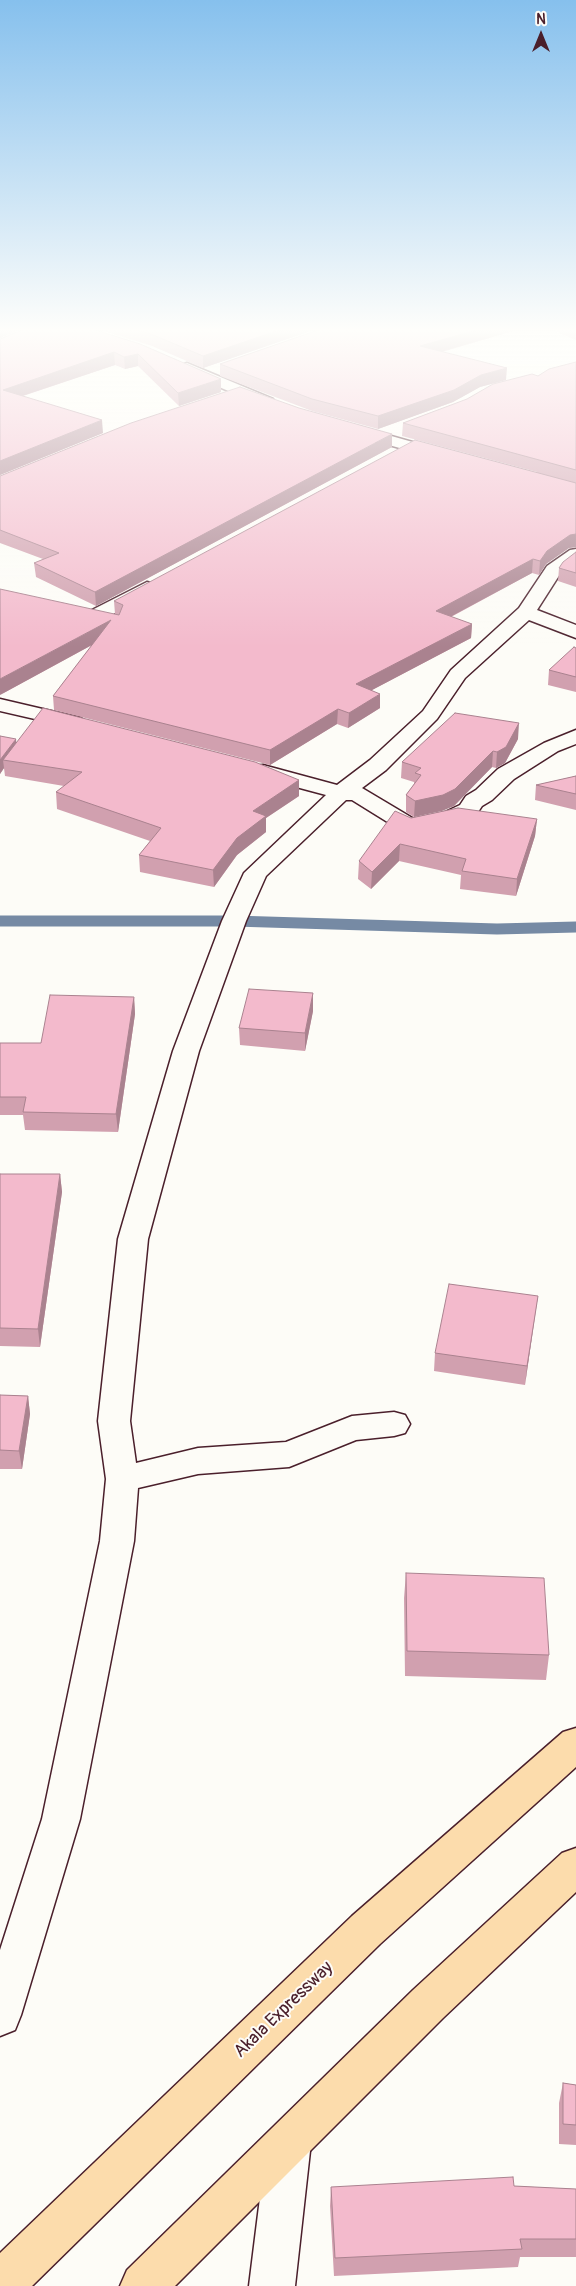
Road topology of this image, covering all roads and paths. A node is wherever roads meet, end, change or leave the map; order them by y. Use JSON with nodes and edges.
{"nodes":[{"id":1,"x":366,"y":434,"type":"edge"},
{"id":2,"x":386,"y":434,"type":"edge"},
{"id":3,"x":377,"y":437,"type":"junction"},
{"id":4,"x":410,"y":446,"type":"junction"},
{"id":5,"x":384,"y":460,"type":"edge"},
{"id":6,"x":460,"y":460,"type":"edge"},
{"id":7,"x":576,"y":554,"type":"edge"},
{"id":8,"x":165,"y":578,"type":"edge"},
{"id":9,"x":526,"y":612,"type":"junction"},
{"id":10,"x":95,"y":616,"type":"edge"},
{"id":11,"x":576,"y":632,"type":"edge"},
{"id":12,"x":0,"y":705,"type":"edge"},
{"id":13,"x":91,"y":726,"type":"edge"},
{"id":14,"x":576,"y":736,"type":"edge"},
{"id":15,"x":242,"y":766,"type":"edge"},
{"id":16,"x":341,"y":793,"type":"junction"},
{"id":17,"x":394,"y":1424,"type":"dead end"},
{"id":18,"x":122,"y":1479,"type":"junction"},
{"id":19,"x":576,"y":1744,"type":"edge"},
{"id":20,"x":576,"y":1866,"type":"edge"},
{"id":21,"x":0,"y":2014,"type":"edge"},
{"id":22,"x":289,"y":2142,"type":"junction"},
{"id":23,"x":0,"y":2285,"type":"edge"},
{"id":24,"x":143,"y":2286,"type":"edge"},
{"id":25,"x":272,"y":2286,"type":"edge"}],
"edges":[{"from":1,"to":3,"type":"street"},
{"from":2,"to":3,"type":"street"},
{"from":3,"to":4,"type":"street"},
{"from":4,"to":5,"type":"street"},
{"from":4,"to":6,"type":"street"},
{"from":7,"to":9,"type":"street"},
{"from":8,"to":10,"type":"street"},
{"from":9,"to":11,"type":"street"},
{"from":9,"to":16,"type":"street"},
{"from":12,"to":13,"type":"street"},
{"from":14,"to":16,"type":"street"},
{"from":15,"to":16,"type":"street"},
{"from":16,"to":18,"type":"street"},
{"from":17,"to":18,"type":"street"},
{"from":18,"to":21,"type":"street"},
{"from":19,"to":23,"type":"main road","name":"Akala Expressway"},
{"from":20,"to":22,"type":"main road"},
{"from":22,"to":24,"type":"main road"},
{"from":22,"to":25,"type":"street"}]}
